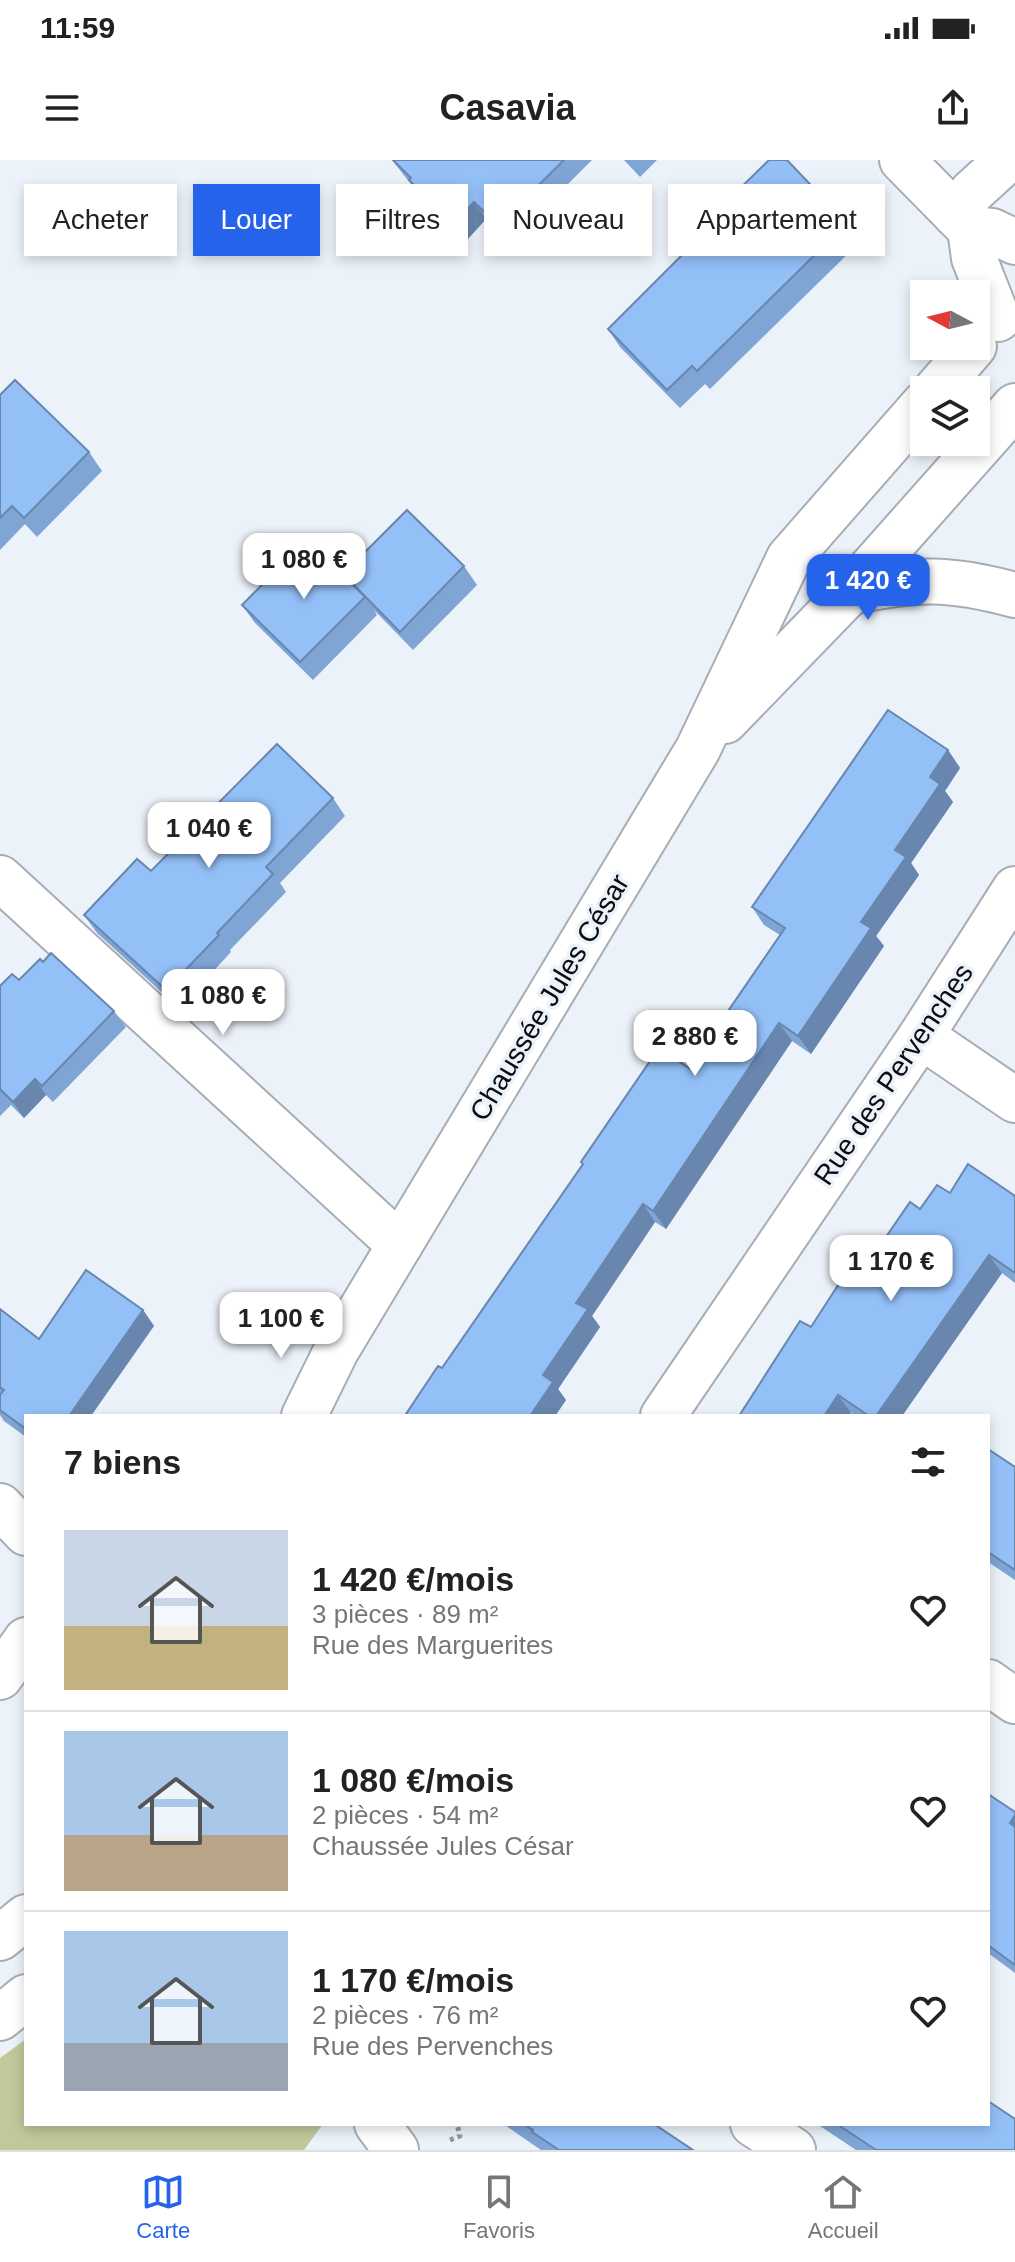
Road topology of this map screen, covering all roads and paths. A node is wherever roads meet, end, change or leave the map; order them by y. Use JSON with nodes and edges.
{"nodes":[{"id":1,"x":902,"y":160,"type":"edge"},
{"id":2,"x":1007,"y":160,"type":"edge"},
{"id":3,"x":992,"y":227,"type":"edge"},
{"id":4,"x":991,"y":328,"type":"edge"},
{"id":5,"x":950,"y":376,"type":"edge"},
{"id":6,"x":1015,"y":406,"type":"edge"},
{"id":7,"x":910,"y":421,"type":"edge"},
{"id":8,"x":935,"y":456,"type":"edge"},
{"id":9,"x":929,"y":502,"type":"junction"},
{"id":10,"x":850,"y":592,"type":"junction"},
{"id":11,"x":1015,"y":595,"type":"edge"},
{"id":12,"x":698,"y":749,"type":"junction"},
{"id":13,"x":0,"y":878,"type":"edge"},
{"id":14,"x":1015,"y":889,"type":"edge"},
{"id":15,"x":921,"y":1036,"type":"junction"},
{"id":16,"x":1015,"y":1100,"type":"edge"},
{"id":17,"x":400,"y":1245,"type":"junction"},
{"id":18,"x":336,"y":1351,"type":"junction"},
{"id":19,"x":278,"y":1414,"type":"edge"},
{"id":20,"x":305,"y":1414,"type":"edge"},
{"id":21,"x":664,"y":1414,"type":"edge"},
{"id":22,"x":0,"y":1506,"type":"edge"},
{"id":23,"x":24,"y":1531,"type":"edge"},
{"id":24,"x":24,"y":1643,"type":"edge"},
{"id":25,"x":0,"y":1677,"type":"edge"},
{"id":26,"x":990,"y":1683,"type":"edge"},
{"id":27,"x":1015,"y":1701,"type":"edge"},
{"id":28,"x":24,"y":1919,"type":"edge"},
{"id":29,"x":0,"y":1938,"type":"edge"},
{"id":30,"x":24,"y":1999,"type":"edge"},
{"id":31,"x":0,"y":2018,"type":"edge"},
{"id":32,"x":756,"y":2126,"type":"edge"},
{"id":33,"x":793,"y":2150,"type":"edge"}],
"edges":[{"from":1,"to":3,"type":"street"},
{"from":2,"to":3,"type":"street"},
{"from":3,"to":4,"type":"street","name":"Chaussée Jules César"},
{"from":4,"to":5,"type":"street","name":"Chaussée Jules César"},
{"from":6,"to":9,"type":"street","name":"Chaussée Jules César"},
{"from":7,"to":12,"type":"street","name":"Chaussée Jules César"},
{"from":8,"to":9,"type":"street"},
{"from":9,"to":10,"type":"street","name":"Chaussée Jules César"},
{"from":10,"to":11,"type":"street"},
{"from":10,"to":12,"type":"street","name":"Chaussée Jules César"},
{"from":12,"to":17,"type":"street","name":"Chaussée Jules César"},
{"from":13,"to":17,"type":"street"},
{"from":14,"to":15,"type":"street","name":"Rue des Pervenches"},
{"from":15,"to":16,"type":"street"},
{"from":15,"to":21,"type":"street","name":"Rue des Pervenches"},
{"from":17,"to":18,"type":"street","name":"Chaussée Jules César"},
{"from":18,"to":19,"type":"street","name":"Chaussée Jules César"},
{"from":18,"to":20,"type":"street","name":"Chaussée Jules César"},
{"from":22,"to":23,"type":"street"},
{"from":24,"to":25,"type":"street"},
{"from":26,"to":27,"type":"street"},
{"from":28,"to":29,"type":"street"},
{"from":30,"to":31,"type":"street"},
{"from":32,"to":33,"type":"street"}]}
